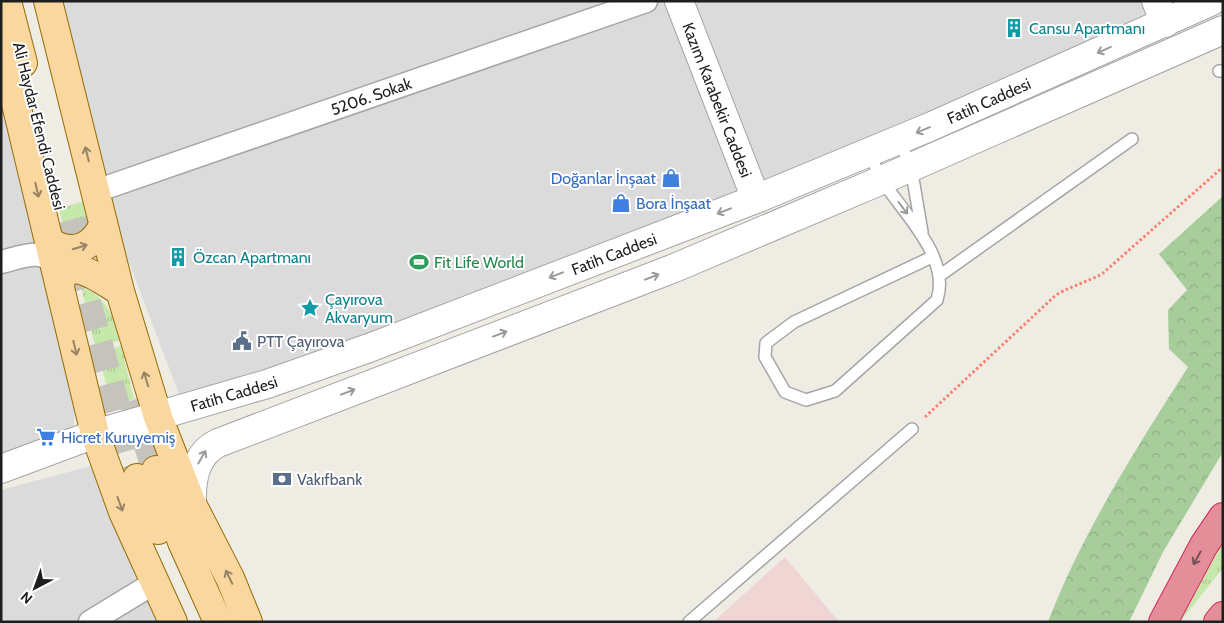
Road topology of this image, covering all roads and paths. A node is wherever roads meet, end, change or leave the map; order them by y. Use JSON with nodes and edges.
{"nodes":[{"id":1,"x":7,"y":1,"type":"edge"},
{"id":2,"x":30,"y":1,"type":"edge"},
{"id":3,"x":48,"y":1,"type":"edge"},
{"id":4,"x":646,"y":1,"type":"edge"},
{"id":5,"x":679,"y":1,"type":"edge"},
{"id":6,"x":1212,"y":1,"type":"edge"},
{"id":7,"x":1161,"y":12,"type":"edge"},
{"id":8,"x":1223,"y":30,"type":"edge"},
{"id":9,"x":3,"y":58,"type":"edge"},
{"id":10,"x":1132,"y":138,"type":"dead end"},
{"id":11,"x":899,"y":140,"type":"junction"},
{"id":12,"x":868,"y":152,"type":"junction"},
{"id":13,"x":911,"y":167,"type":"junction"},
{"id":14,"x":1223,"y":167,"type":"edge"},
{"id":15,"x":882,"y":180,"type":"junction"},
{"id":16,"x":96,"y":192,"type":"junction"},
{"id":17,"x":756,"y":199,"type":"junction"},
{"id":18,"x":922,"y":234,"type":"junction"},
{"id":19,"x":65,"y":247,"type":"junction"},
{"id":20,"x":932,"y":257,"type":"junction"},
{"id":21,"x":1,"y":262,"type":"edge"},
{"id":22,"x":939,"y":276,"type":"junction"},
{"id":23,"x":120,"y":291,"type":"junction"},
{"id":24,"x":158,"y":417,"type":"junction"},
{"id":25,"x":912,"y":429,"type":"joint"},
{"id":26,"x":95,"y":434,"type":"junction"},
{"id":27,"x":1,"y":469,"type":"edge"},
{"id":28,"x":192,"y":504,"type":"junction"},
{"id":29,"x":1223,"y":517,"type":"edge"},
{"id":30,"x":154,"y":583,"type":"junction"},
{"id":31,"x":1223,"y":616,"type":"edge"},
{"id":32,"x":90,"y":622,"type":"edge"},
{"id":33,"x":173,"y":622,"type":"edge"},
{"id":34,"x":199,"y":622,"type":"edge"},
{"id":35,"x":218,"y":622,"type":"edge"},
{"id":36,"x":248,"y":622,"type":"edge"},
{"id":37,"x":689,"y":622,"type":"edge"},
{"id":38,"x":1163,"y":622,"type":"edge"},
{"id":39,"x":1218,"y":622,"type":"edge"}],
"edges":[{"from":1,"to":19,"type":"main road","name":"Ali Haydar Efendi Caddesi"},
{"from":2,"to":19,"type":"main road","name":"Ali Haydar Efendi Caddesi"},
{"from":16,"to":3,"type":"main road","one_way":true},
{"from":4,"to":16,"type":"street","name":"5206. Sokak"},
{"from":5,"to":17,"type":"street","name":"Kazım Karabekir Caddesi"},
{"from":6,"to":7,"type":"street","name":"Fatih Caddesi"},
{"from":7,"to":11,"type":"street","name":"Fatih Caddesi","one_way":true},
{"from":8,"to":13,"type":"street"},
{"from":9,"to":19,"type":"main road","one_way":true},
{"from":10,"to":22,"type":"lane"},
{"from":11,"to":12,"type":"street","name":"Fatih Caddesi"},
{"from":11,"to":13,"type":"lane"},
{"from":12,"to":15,"type":"lane"},
{"from":12,"to":17,"type":"street","name":"Fatih Caddesi"},
{"from":13,"to":15,"type":"street"},
{"from":13,"to":18,"type":"lane"},
{"from":14,"to":25,"type":"path"},
{"from":15,"to":18,"type":"lane","one_way":true},
{"from":28,"to":15,"type":"street","one_way":true},
{"from":16,"to":19,"type":"main road"},
{"from":17,"to":24,"type":"street","name":"Fatih Caddesi","one_way":true},
{"from":18,"to":20,"type":"lane"},
{"from":19,"to":21,"type":"street"},
{"from":19,"to":23,"type":"main road"},
{"from":23,"to":19,"type":"main road","one_way":true},
{"from":19,"to":26,"type":"main road","one_way":true},
{"from":20,"to":22,"type":"lane"},
{"from":20,"to":22,"type":"lane"},
{"from":24,"to":23,"type":"main road","one_way":true},
{"from":24,"to":26,"type":"street","name":"Fatih Caddesi"},
{"from":24,"to":28,"type":"main road"},
{"from":25,"to":37,"type":"lane"},
{"from":26,"to":27,"type":"street","name":"Fatih Caddesi"},
{"from":26,"to":30,"type":"main road","one_way":true},
{"from":36,"to":28,"type":"main road","one_way":true},
{"from":29,"to":38,"type":"highway","one_way":true},
{"from":30,"to":32,"type":"street"},
{"from":30,"to":33,"type":"main road"},
{"from":31,"to":39,"type":"highway"},
{"from":34,"to":35,"type":"main road"}]}
